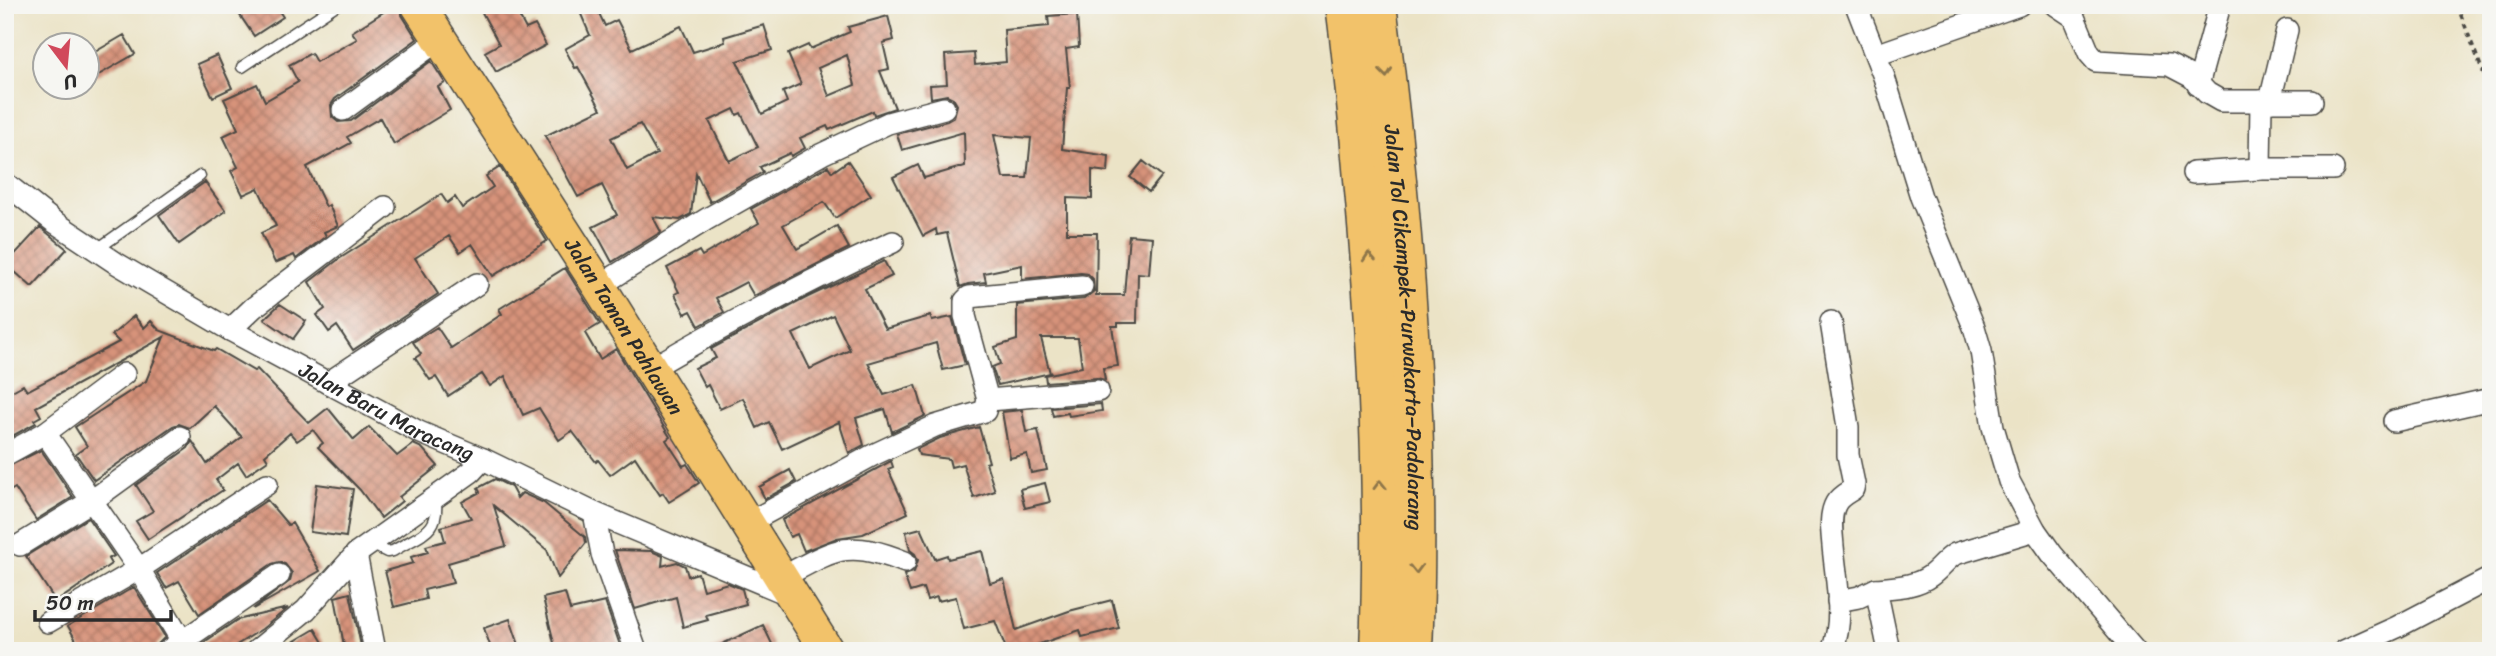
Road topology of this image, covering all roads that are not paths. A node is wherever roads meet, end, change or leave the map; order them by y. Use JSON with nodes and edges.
{"nodes":[{"id":1,"x":336,"y":5,"type":"edge"},
{"id":2,"x":418,"y":5,"type":"edge"},
{"id":3,"x":1345,"y":5,"type":"edge"},
{"id":4,"x":1377,"y":5,"type":"edge"},
{"id":5,"x":1856,"y":5,"type":"edge"},
{"id":6,"x":2056,"y":5,"type":"edge"},
{"id":7,"x":2220,"y":5,"type":"edge"},
{"id":8,"x":2012,"y":6,"type":"edge"},
{"id":9,"x":2287,"y":30,"type":"dead end"},
{"id":10,"x":441,"y":38,"type":"junction"},
{"id":11,"x":1876,"y":55,"type":"junction"},
{"id":12,"x":242,"y":67,"type":"dead end"},
{"id":13,"x":2198,"y":85,"type":"junction"},
{"id":14,"x":2265,"y":101,"type":"junction"},
{"id":15,"x":2312,"y":101,"type":"dead end"},
{"id":16,"x":944,"y":108,"type":"dead end"},
{"id":17,"x":343,"y":110,"type":"dead end"},
{"id":18,"x":2260,"y":169,"type":"junction"},
{"id":19,"x":2333,"y":169,"type":"dead end"},
{"id":20,"x":2193,"y":173,"type":"dead end"},
{"id":21,"x":200,"y":176,"type":"dead end"},
{"id":22,"x":9,"y":191,"type":"edge"},
{"id":23,"x":385,"y":207,"type":"dead end"},
{"id":24,"x":893,"y":242,"type":"dead end"},
{"id":25,"x":96,"y":250,"type":"junction"},
{"id":26,"x":477,"y":284,"type":"dead end"},
{"id":27,"x":599,"y":286,"type":"junction"},
{"id":28,"x":1082,"y":286,"type":"dead end"},
{"id":29,"x":1831,"y":322,"type":"dead end"},
{"id":30,"x":230,"y":330,"type":"junction"},
{"id":31,"x":650,"y":369,"type":"junction"},
{"id":32,"x":124,"y":374,"type":"dead end"},
{"id":33,"x":328,"y":383,"type":"junction"},
{"id":34,"x":1098,"y":391,"type":"dead end"},
{"id":35,"x":2491,"y":399,"type":"edge"},
{"id":36,"x":989,"y":400,"type":"junction"},
{"id":37,"x":2395,"y":421,"type":"dead end"},
{"id":38,"x":45,"y":433,"type":"junction"},
{"id":39,"x":180,"y":437,"type":"dead end"},
{"id":40,"x":5,"y":455,"type":"edge"},
{"id":41,"x":483,"y":459,"type":"junction"},
{"id":42,"x":267,"y":484,"type":"dead end"},
{"id":43,"x":93,"y":500,"type":"junction"},
{"id":44,"x":594,"y":513,"type":"junction"},
{"id":45,"x":2035,"y":530,"type":"junction"},
{"id":46,"x":753,"y":534,"type":"junction"},
{"id":47,"x":20,"y":545,"type":"dead end"},
{"id":48,"x":363,"y":549,"type":"junction"},
{"id":49,"x":905,"y":562,"type":"dead end"},
{"id":50,"x":138,"y":569,"type":"junction"},
{"id":51,"x":731,"y":571,"type":"junction"},
{"id":52,"x":279,"y":575,"type":"dead end"},
{"id":53,"x":2491,"y":578,"type":"edge"},
{"id":54,"x":787,"y":587,"type":"junction"},
{"id":55,"x":1876,"y":589,"type":"junction"},
{"id":56,"x":1838,"y":601,"type":"junction"},
{"id":57,"x":48,"y":622,"type":"dead end"},
{"id":58,"x":180,"y":648,"type":"edge"},
{"id":59,"x":256,"y":651,"type":"edge"},
{"id":60,"x":375,"y":651,"type":"edge"},
{"id":61,"x":636,"y":651,"type":"edge"},
{"id":62,"x":827,"y":651,"type":"edge"},
{"id":63,"x":1379,"y":651,"type":"edge"},
{"id":64,"x":1413,"y":651,"type":"edge"},
{"id":65,"x":1832,"y":651,"type":"edge"},
{"id":66,"x":1889,"y":651,"type":"edge"},
{"id":67,"x":2135,"y":651,"type":"edge"},
{"id":68,"x":2344,"y":651,"type":"edge"}],
"edges":[{"from":1,"to":12,"type":"lane"},
{"from":2,"to":10,"type":"main road","name":"Jalan Taman Pahlawan"},
{"from":63,"to":3,"type":"highway","name":"Jalan Tol Cikampek–Purwakarta–Padalarang","one_way":true},
{"from":4,"to":64,"type":"highway","name":"Jalan Tol Cikampek–Purwakarta–Padalarang","one_way":true},
{"from":5,"to":11,"type":"street"},
{"from":6,"to":13,"type":"street"},
{"from":7,"to":13,"type":"street"},
{"from":8,"to":11,"type":"street"},
{"from":9,"to":14,"type":"street"},
{"from":10,"to":17,"type":"street"},
{"from":10,"to":27,"type":"main road","name":"Jalan Taman Pahlawan"},
{"from":11,"to":45,"type":"street"},
{"from":13,"to":14,"type":"street"},
{"from":14,"to":15,"type":"street"},
{"from":14,"to":18,"type":"street"},
{"from":16,"to":27,"type":"street"},
{"from":18,"to":19,"type":"street"},
{"from":18,"to":20,"type":"street"},
{"from":21,"to":25,"type":"lane"},
{"from":22,"to":25,"type":"street","name":"Jalan Baru Maracang"},
{"from":23,"to":30,"type":"street"},
{"from":24,"to":31,"type":"street"},
{"from":25,"to":30,"type":"street","name":"Jalan Baru Maracang"},
{"from":26,"to":33,"type":"street"},
{"from":27,"to":31,"type":"main road","name":"Jalan Taman Pahlawan"},
{"from":28,"to":36,"type":"street"},
{"from":29,"to":56,"type":"street"},
{"from":30,"to":33,"type":"street","name":"Jalan Baru Maracang"},
{"from":31,"to":46,"type":"main road","name":"Jalan Taman Pahlawan"},
{"from":32,"to":38,"type":"street"},
{"from":33,"to":41,"type":"street","name":"Jalan Baru Maracang"},
{"from":34,"to":36,"type":"street"},
{"from":35,"to":37,"type":"street"},
{"from":36,"to":46,"type":"street"},
{"from":38,"to":40,"type":"street"},
{"from":38,"to":43,"type":"street"},
{"from":39,"to":43,"type":"street"},
{"from":41,"to":44,"type":"street","name":"Jalan Baru Maracang"},
{"from":41,"to":48,"type":"street"},
{"from":42,"to":50,"type":"street"},
{"from":43,"to":47,"type":"street"},
{"from":43,"to":50,"type":"street"},
{"from":44,"to":51,"type":"street","name":"Jalan Baru Maracang"},
{"from":44,"to":61,"type":"street"},
{"from":45,"to":55,"type":"street"},
{"from":45,"to":67,"type":"street"},
{"from":46,"to":51,"type":"street"},
{"from":46,"to":54,"type":"main road","name":"Jalan Taman Pahlawan"},
{"from":48,"to":59,"type":"street"},
{"from":48,"to":60,"type":"street"},
{"from":49,"to":54,"type":"street"},
{"from":50,"to":57,"type":"street"},
{"from":50,"to":58,"type":"street"},
{"from":51,"to":54,"type":"street","name":"Jalan Baru Maracang"},
{"from":52,"to":58,"type":"street"},
{"from":53,"to":68,"type":"street"},
{"from":54,"to":62,"type":"main road","name":"Jalan Taman Pahlawan"},
{"from":55,"to":56,"type":"street"},
{"from":55,"to":66,"type":"street"},
{"from":56,"to":65,"type":"street"}]}
